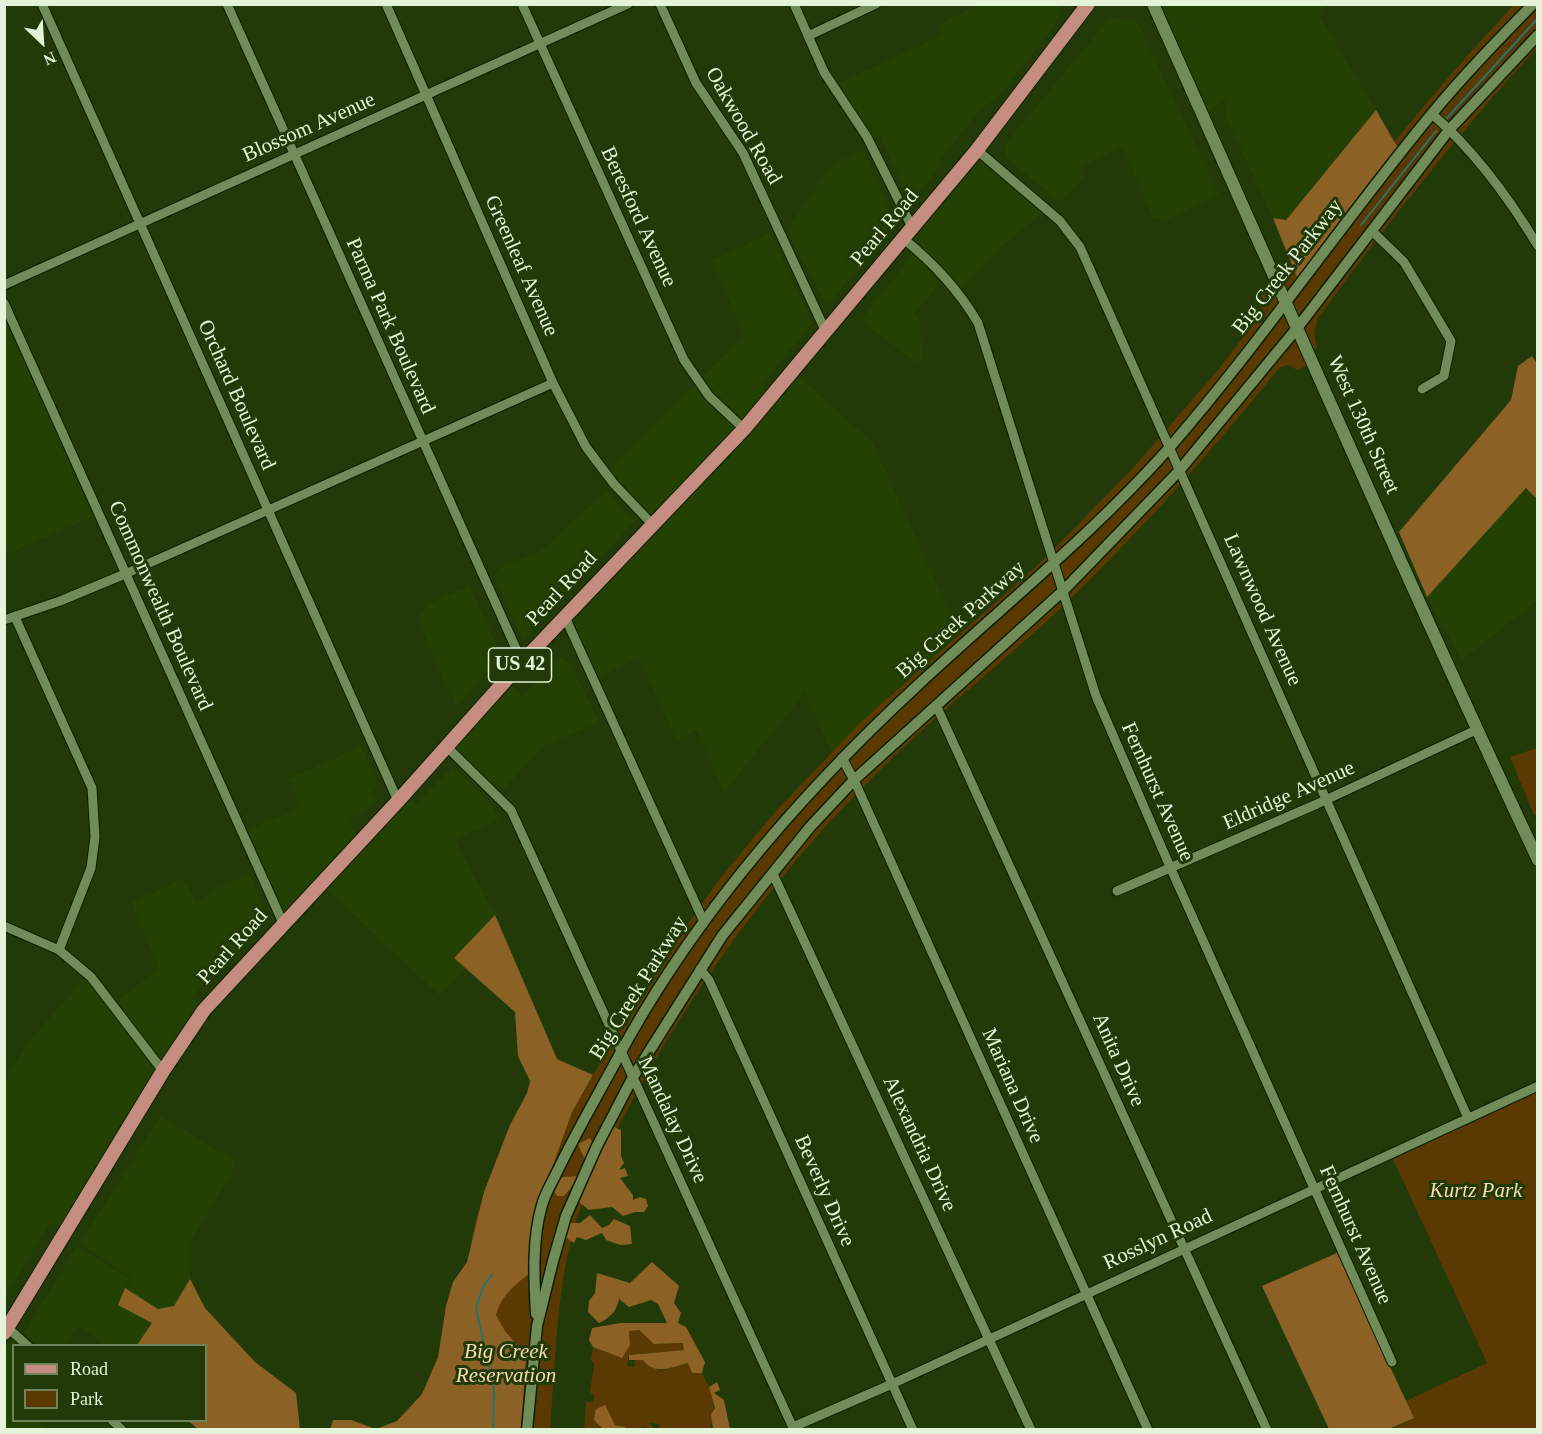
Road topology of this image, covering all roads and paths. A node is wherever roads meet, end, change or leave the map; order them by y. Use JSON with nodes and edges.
{"nodes":[{"id":1,"x":42,"y":4,"type":"edge"},
{"id":2,"x":226,"y":4,"type":"edge"},
{"id":3,"x":386,"y":4,"type":"edge"},
{"id":4,"x":522,"y":4,"type":"edge"},
{"id":5,"x":628,"y":4,"type":"edge"},
{"id":6,"x":660,"y":4,"type":"edge"},
{"id":7,"x":794,"y":4,"type":"edge"},
{"id":8,"x":876,"y":4,"type":"edge"},
{"id":9,"x":1088,"y":4,"type":"edge"},
{"id":10,"x":1153,"y":4,"type":"edge"},
{"id":11,"x":1533,"y":4,"type":"edge"},
{"id":12,"x":854,"y":9,"type":"edge"},
{"id":13,"x":1538,"y":35,"type":"edge"},
{"id":14,"x":808,"y":36,"type":"junction"},
{"id":15,"x":540,"y":46,"type":"junction"},
{"id":16,"x":427,"y":95,"type":"junction"},
{"id":17,"x":1432,"y":114,"type":"junction"},
{"id":18,"x":1449,"y":130,"type":"junction"},
{"id":19,"x":977,"y":150,"type":"junction"},
{"id":20,"x":294,"y":155,"type":"junction"},
{"id":21,"x":140,"y":224,"type":"junction"},
{"id":22,"x":912,"y":227,"type":"junction"},
{"id":23,"x":1371,"y":231,"type":"junction"},
{"id":24,"x":904,"y":239,"type":"junction"},
{"id":25,"x":1538,"y":246,"type":"edge"},
{"id":26,"x":4,"y":285,"type":"edge"},
{"id":27,"x":1287,"y":301,"type":"junction"},
{"id":28,"x":4,"y":303,"type":"edge"},
{"id":29,"x":1298,"y":327,"type":"junction"},
{"id":30,"x":825,"y":330,"type":"junction"},
{"id":31,"x":553,"y":382,"type":"junction"},
{"id":32,"x":1422,"y":389,"type":"dead end"},
{"id":33,"x":744,"y":429,"type":"junction"},
{"id":34,"x":422,"y":441,"type":"junction"},
{"id":35,"x":1169,"y":448,"type":"junction"},
{"id":36,"x":1179,"y":471,"type":"junction"},
{"id":37,"x":268,"y":510,"type":"junction"},
{"id":38,"x":652,"y":524,"type":"junction"},
{"id":39,"x":1054,"y":563,"type":"junction"},
{"id":40,"x":125,"y":574,"type":"junction"},
{"id":41,"x":1064,"y":590,"type":"junction"},
{"id":42,"x":15,"y":617,"type":"junction"},
{"id":43,"x":565,"y":617,"type":"junction"},
{"id":44,"x":4,"y":620,"type":"edge"},
{"id":45,"x":522,"y":662,"type":"junction"},
{"id":46,"x":936,"y":705,"type":"junction"},
{"id":47,"x":1476,"y":730,"type":"junction"},
{"id":48,"x":446,"y":746,"type":"junction"},
{"id":49,"x":842,"y":758,"type":"junction"},
{"id":50,"x":854,"y":780,"type":"junction"},
{"id":51,"x":1327,"y":799,"type":"junction"},
{"id":52,"x":398,"y":801,"type":"junction"},
{"id":53,"x":1538,"y":860,"type":"edge"},
{"id":54,"x":1171,"y":869,"type":"junction"},
{"id":55,"x":773,"y":874,"type":"junction"},
{"id":56,"x":1117,"y":891,"type":"dead end"},
{"id":57,"x":704,"y":922,"type":"junction"},
{"id":58,"x":283,"y":923,"type":"junction"},
{"id":59,"x":4,"y":926,"type":"edge"},
{"id":60,"x":59,"y":950,"type":"junction"},
{"id":61,"x":700,"y":969,"type":"junction"},
{"id":62,"x":621,"y":1050,"type":"junction"},
{"id":63,"x":163,"y":1071,"type":"junction"},
{"id":64,"x":633,"y":1077,"type":"junction"},
{"id":65,"x":1538,"y":1086,"type":"edge"},
{"id":66,"x":1468,"y":1118,"type":"junction"},
{"id":67,"x":1315,"y":1189,"type":"junction"},
{"id":68,"x":1184,"y":1247,"type":"junction"},
{"id":69,"x":534,"y":1259,"type":"junction"},
{"id":70,"x":553,"y":1261,"type":"junction"},
{"id":71,"x":1086,"y":1293,"type":"junction"},
{"id":72,"x":537,"y":1326,"type":"junction"},
{"id":73,"x":6,"y":1331,"type":"edge"},
{"id":74,"x":990,"y":1338,"type":"junction"},
{"id":75,"x":25,"y":1344,"type":"edge"},
{"id":76,"x":1392,"y":1362,"type":"dead end"},
{"id":77,"x":892,"y":1384,"type":"junction"},
{"id":78,"x":793,"y":1428,"type":"edge"},
{"id":79,"x":527,"y":1430,"type":"edge"},
{"id":80,"x":913,"y":1430,"type":"edge"},
{"id":81,"x":1031,"y":1430,"type":"edge"},
{"id":82,"x":1148,"y":1430,"type":"edge"},
{"id":83,"x":1267,"y":1430,"type":"edge"}],
"edges":[{"from":1,"to":21,"type":"street","name":"Orchard Boulevard"},
{"from":2,"to":20,"type":"street","name":"Parma Park Boulevard"},
{"from":3,"to":16,"type":"street","name":"Greenleaf Avenue"},
{"from":4,"to":15,"type":"street","name":"Beresford Avenue"},
{"from":5,"to":15,"type":"street","name":"Blossom Avenue"},
{"from":6,"to":30,"type":"street","name":"Oakwood Road"},
{"from":7,"to":14,"type":"street"},
{"from":8,"to":12,"type":"street"},
{"from":9,"to":19,"type":"main road","name":"Pearl Road","number":"US 42"},
{"from":10,"to":27,"type":"main road","name":"West 130th Street"},
{"from":11,"to":17,"type":"street","name":"Big Creek Parkway"},
{"from":12,"to":14,"type":"street"},
{"from":13,"to":18,"type":"street","name":"Big Creek Parkway"},
{"from":14,"to":22,"type":"street"},
{"from":15,"to":16,"type":"street","name":"Blossom Avenue"},
{"from":15,"to":33,"type":"street","name":"Beresford Avenue"},
{"from":16,"to":20,"type":"street","name":"Blossom Avenue"},
{"from":16,"to":31,"type":"street","name":"Greenleaf Avenue"},
{"from":17,"to":18,"type":"street"},
{"from":17,"to":27,"type":"street","name":"Big Creek Parkway"},
{"from":18,"to":23,"type":"street","name":"Big Creek Parkway"},
{"from":18,"to":25,"type":"street"},
{"from":19,"to":22,"type":"main road","name":"Pearl Road","number":"US 42"},
{"from":19,"to":35,"type":"street","name":"Lawnwood Avenue"},
{"from":20,"to":21,"type":"street","name":"Blossom Avenue"},
{"from":20,"to":34,"type":"street","name":"Parma Park Boulevard"},
{"from":21,"to":26,"type":"street","name":"Blossom Avenue"},
{"from":21,"to":37,"type":"street","name":"Orchard Boulevard"},
{"from":22,"to":24,"type":"main road","name":"Pearl Road","number":"US 42"},
{"from":23,"to":29,"type":"street","name":"Big Creek Parkway"},
{"from":23,"to":32,"type":"street"},
{"from":24,"to":30,"type":"main road","name":"Pearl Road","number":"US 42"},
{"from":24,"to":39,"type":"street","name":"Fernhurst Avenue"},
{"from":27,"to":29,"type":"main road","name":"West 130th Street"},
{"from":27,"to":35,"type":"street","name":"Big Creek Parkway"},
{"from":28,"to":40,"type":"street","name":"Commonwealth Boulevard"},
{"from":29,"to":36,"type":"street","name":"Big Creek Parkway"},
{"from":29,"to":47,"type":"main road","name":"West 130th Street"},
{"from":30,"to":33,"type":"main road","name":"Pearl Road","number":"US 42"},
{"from":31,"to":34,"type":"street"},
{"from":31,"to":38,"type":"street","name":"Greenleaf Avenue"},
{"from":33,"to":38,"type":"main road","name":"Pearl Road","number":"US 42"},
{"from":34,"to":37,"type":"street"},
{"from":34,"to":45,"type":"street","name":"Parma Park Boulevard"},
{"from":35,"to":36,"type":"street","name":"Lawnwood Avenue"},
{"from":35,"to":39,"type":"street","name":"Big Creek Parkway"},
{"from":36,"to":41,"type":"street","name":"Big Creek Parkway"},
{"from":36,"to":51,"type":"street","name":"Lawnwood Avenue"},
{"from":37,"to":40,"type":"street"},
{"from":37,"to":52,"type":"street","name":"Orchard Boulevard"},
{"from":38,"to":43,"type":"main road","name":"Pearl Road","number":"US 42"},
{"from":39,"to":41,"type":"street","name":"Fernhurst Avenue"},
{"from":39,"to":49,"type":"street","name":"Big Creek Parkway"},
{"from":40,"to":42,"type":"street"},
{"from":40,"to":58,"type":"street","name":"Commonwealth Boulevard"},
{"from":41,"to":46,"type":"street","name":"Big Creek Parkway"},
{"from":41,"to":54,"type":"street","name":"Fernhurst Avenue"},
{"from":42,"to":44,"type":"street"},
{"from":42,"to":60,"type":"street"},
{"from":43,"to":45,"type":"main road","name":"Pearl Road","number":"US 42"},
{"from":43,"to":57,"type":"street"},
{"from":45,"to":48,"type":"main road","name":"Pearl Road","number":"US 42"},
{"from":46,"to":50,"type":"street","name":"Big Creek Parkway"},
{"from":46,"to":68,"type":"street","name":"Anita Drive"},
{"from":47,"to":51,"type":"street","name":"Eldridge Avenue"},
{"from":47,"to":53,"type":"main road","name":"West 130th Street"},
{"from":48,"to":52,"type":"main road","name":"Pearl Road","number":"US 42"},
{"from":48,"to":62,"type":"street","name":"Mandalay Drive"},
{"from":49,"to":50,"type":"street","name":"Mariana Drive"},
{"from":49,"to":57,"type":"street","name":"Big Creek Parkway"},
{"from":50,"to":55,"type":"street","name":"Big Creek Parkway"},
{"from":50,"to":71,"type":"street","name":"Mariana Drive"},
{"from":51,"to":54,"type":"street","name":"Eldridge Avenue"},
{"from":51,"to":66,"type":"street","name":"Lawnwood Avenue"},
{"from":52,"to":58,"type":"main road","name":"Pearl Road","number":"US 42"},
{"from":54,"to":56,"type":"street","name":"Eldridge Avenue"},
{"from":54,"to":67,"type":"street","name":"Fernhurst Avenue"},
{"from":55,"to":61,"type":"street","name":"Big Creek Parkway"},
{"from":55,"to":74,"type":"street","name":"Alexandria Drive"},
{"from":57,"to":62,"type":"street","name":"Big Creek Parkway"},
{"from":58,"to":63,"type":"main road","name":"Pearl Road","number":"US 42"},
{"from":59,"to":60,"type":"street"},
{"from":60,"to":63,"type":"street"},
{"from":61,"to":64,"type":"street","name":"Big Creek Parkway"},
{"from":61,"to":77,"type":"street","name":"Beverly Drive"},
{"from":62,"to":64,"type":"street","name":"Mandalay Drive"},
{"from":62,"to":69,"type":"street","name":"Big Creek Parkway"},
{"from":63,"to":73,"type":"main road","name":"Pearl Road","number":"US 42"},
{"from":64,"to":70,"type":"street","name":"Big Creek Parkway"},
{"from":64,"to":78,"type":"street","name":"Mandalay Drive"},
{"from":65,"to":66,"type":"street","name":"Rosslyn Road"},
{"from":66,"to":67,"type":"street","name":"Rosslyn Road"},
{"from":67,"to":68,"type":"street","name":"Rosslyn Road"},
{"from":67,"to":76,"type":"street","name":"Fernhurst Avenue"},
{"from":68,"to":71,"type":"street","name":"Rosslyn Road"},
{"from":68,"to":83,"type":"street","name":"Anita Drive"},
{"from":69,"to":70,"type":"street"},
{"from":69,"to":72,"type":"street","name":"Big Creek Parkway"},
{"from":70,"to":72,"type":"street","name":"Big Creek Parkway"},
{"from":71,"to":74,"type":"street","name":"Rosslyn Road"},
{"from":71,"to":82,"type":"street","name":"Mariana Drive"},
{"from":72,"to":79,"type":"street","name":"Big Creek Parkway"},
{"from":73,"to":75,"type":"street"},
{"from":74,"to":77,"type":"street","name":"Rosslyn Road"},
{"from":74,"to":81,"type":"street","name":"Alexandria Drive"},
{"from":77,"to":78,"type":"street","name":"Rosslyn Road"},
{"from":77,"to":80,"type":"street","name":"Beverly Drive"}]}
